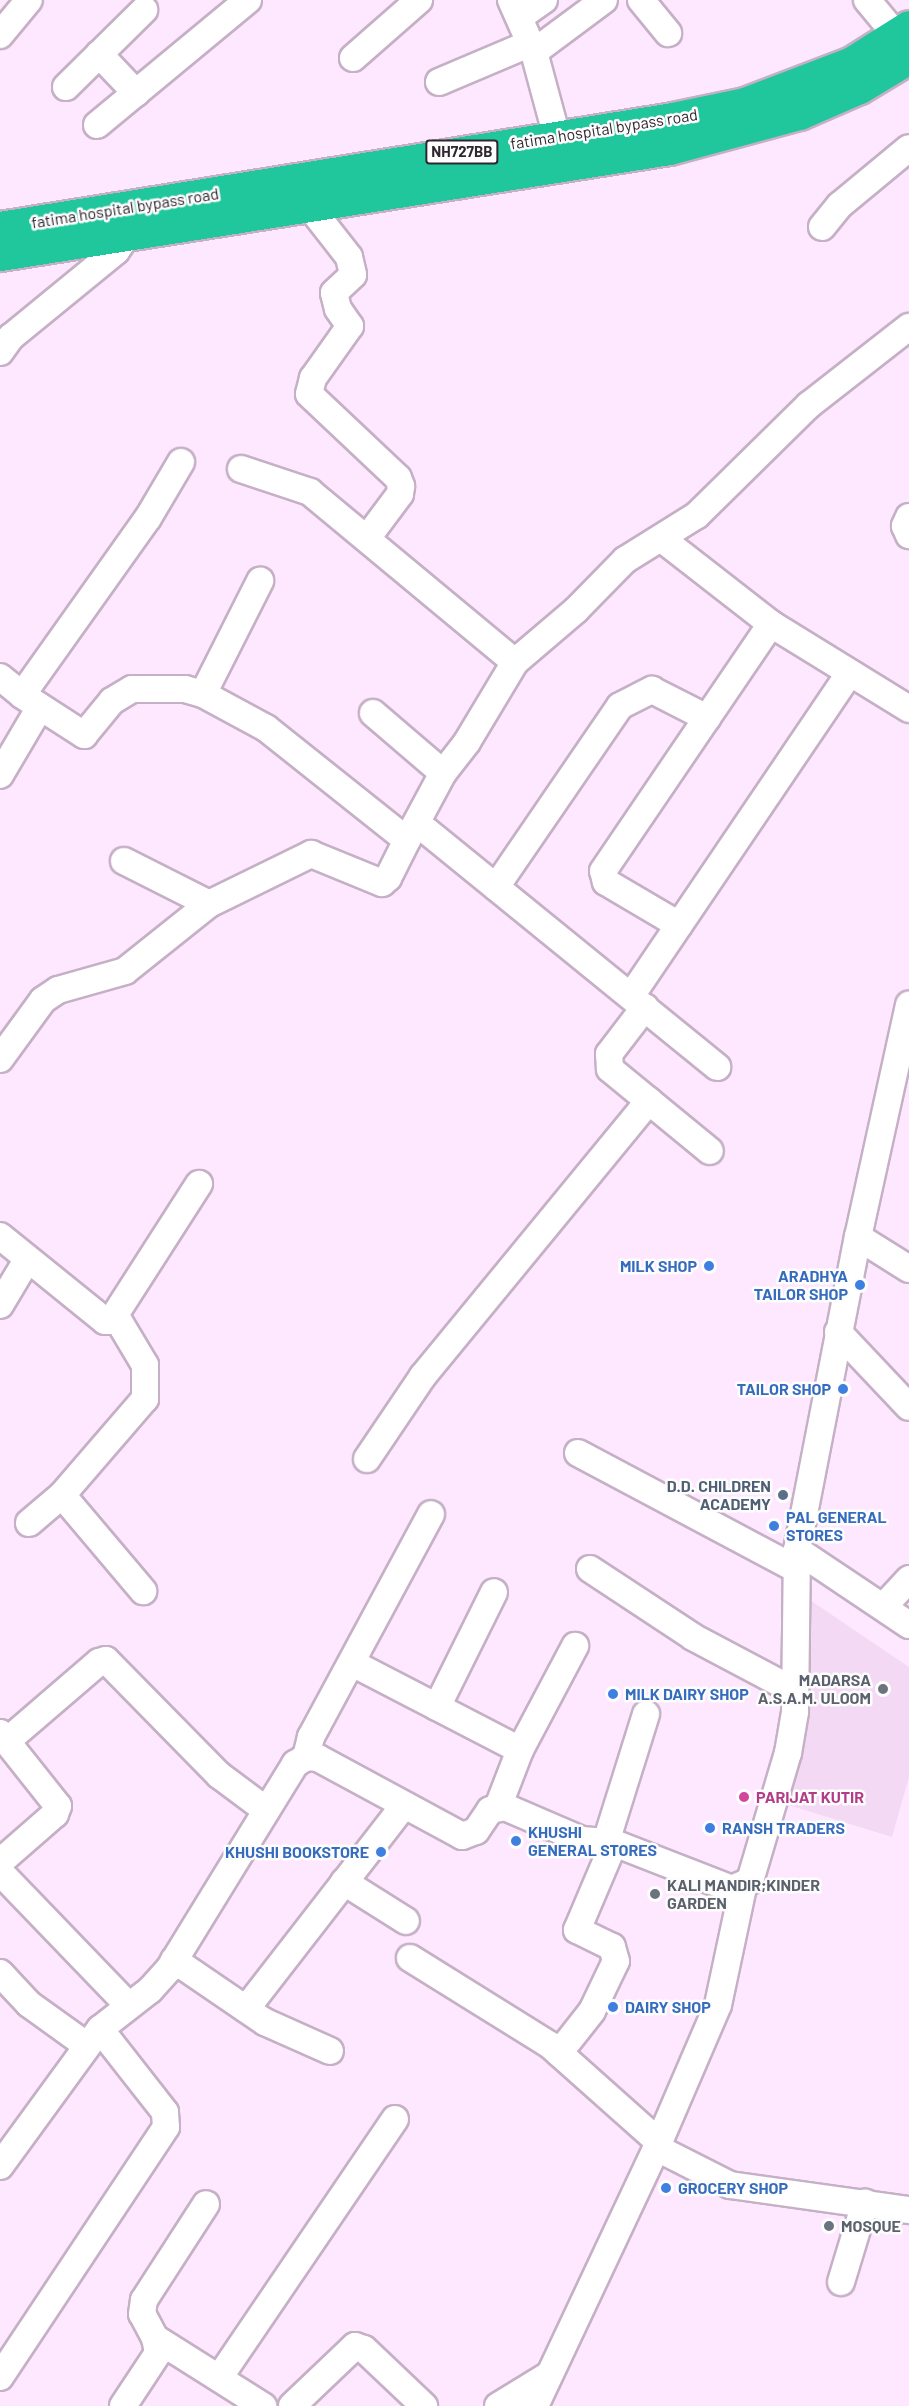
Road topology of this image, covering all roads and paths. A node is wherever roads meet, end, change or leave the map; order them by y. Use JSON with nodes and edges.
{"nodes":[{"id":1,"x":28,"y":0,"type":"edge"},
{"id":2,"x":248,"y":0,"type":"edge"},
{"id":3,"x":419,"y":0,"type":"edge"},
{"id":4,"x":544,"y":0,"type":"edge"},
{"id":5,"x":604,"y":0,"type":"edge"},
{"id":6,"x":641,"y":0,"type":"edge"},
{"id":7,"x":867,"y":0,"type":"edge"},
{"id":8,"x":516,"y":8,"type":"edge"},
{"id":9,"x":144,"y":10,"type":"dead end"},
{"id":10,"x":668,"y":33,"type":"dead end"},
{"id":11,"x":0,"y":35,"type":"edge"},
{"id":12,"x":905,"y":40,"type":"edge"},
{"id":13,"x":532,"y":47,"type":"junction"},
{"id":14,"x":99,"y":54,"type":"junction"},
{"id":15,"x":353,"y":58,"type":"dead end"},
{"id":16,"x":440,"y":82,"type":"dead end"},
{"id":17,"x":66,"y":87,"type":"dead end"},
{"id":18,"x":136,"y":93,"type":"junction"},
{"id":19,"x":803,"y":97,"type":"junction"},
{"id":20,"x":97,"y":125,"type":"dead end"},
{"id":21,"x":557,"y":136,"type":"junction"},
{"id":22,"x":909,"y":148,"type":"edge"},
{"id":23,"x":299,"y":193,"type":"junction"},
{"id":24,"x":822,"y":227,"type":"dead end"},
{"id":25,"x":0,"y":228,"type":"edge"},
{"id":26,"x":128,"y":234,"type":"junction"},
{"id":27,"x":0,"y":255,"type":"edge"},
{"id":28,"x":909,"y":327,"type":"edge"},
{"id":29,"x":0,"y":352,"type":"edge"},
{"id":30,"x":181,"y":462,"type":"dead end"},
{"id":31,"x":241,"y":469,"type":"dead end"},
{"id":32,"x":909,"y":517,"type":"edge"},
{"id":33,"x":909,"y":535,"type":"edge"},
{"id":34,"x":368,"y":537,"type":"junction"},
{"id":35,"x":662,"y":539,"type":"junction"},
{"id":36,"x":260,"y":581,"type":"dead end"},
{"id":37,"x":771,"y":624,"type":"junction"},
{"id":38,"x":515,"y":662,"type":"junction"},
{"id":39,"x":850,"y":672,"type":"junction"},
{"id":40,"x":0,"y":677,"type":"edge"},
{"id":41,"x":203,"y":694,"type":"junction"},
{"id":42,"x":31,"y":701,"type":"junction"},
{"id":43,"x":909,"y":709,"type":"edge"},
{"id":44,"x":373,"y":713,"type":"dead end"},
{"id":45,"x":707,"y":718,"type":"junction"},
{"id":46,"x":443,"y":773,"type":"junction"},
{"id":47,"x":0,"y":775,"type":"edge"},
{"id":48,"x":412,"y":831,"type":"junction"},
{"id":49,"x":124,"y":861,"type":"dead end"},
{"id":50,"x":496,"y":887,"type":"junction"},
{"id":51,"x":209,"y":904,"type":"junction"},
{"id":52,"x":679,"y":925,"type":"junction"},
{"id":53,"x":638,"y":1002,"type":"junction"},
{"id":54,"x":908,"y":1015,"type":"edge"},
{"id":55,"x":2,"y":1052,"type":"edge"},
{"id":56,"x":717,"y":1067,"type":"dead end"},
{"id":57,"x":649,"y":1101,"type":"junction"},
{"id":58,"x":710,"y":1151,"type":"dead end"},
{"id":59,"x":199,"y":1184,"type":"dead end"},
{"id":60,"x":0,"y":1236,"type":"edge"},
{"id":61,"x":858,"y":1237,"type":"junction"},
{"id":62,"x":27,"y":1260,"type":"junction"},
{"id":63,"x":909,"y":1269,"type":"edge"},
{"id":64,"x":0,"y":1305,"type":"edge"},
{"id":65,"x":117,"y":1318,"type":"junction"},
{"id":66,"x":838,"y":1332,"type":"junction"},
{"id":67,"x":909,"y":1407,"type":"edge"},
{"id":68,"x":578,"y":1454,"type":"dead end"},
{"id":69,"x":367,"y":1459,"type":"dead end"},
{"id":70,"x":62,"y":1495,"type":"junction"},
{"id":71,"x":431,"y":1514,"type":"dead end"},
{"id":72,"x":29,"y":1523,"type":"dead end"},
{"id":73,"x":797,"y":1560,"type":"junction"},
{"id":74,"x":590,"y":1569,"type":"dead end"},
{"id":75,"x":909,"y":1579,"type":"edge"},
{"id":76,"x":143,"y":1591,"type":"dead end"},
{"id":77,"x":494,"y":1592,"type":"dead end"},
{"id":78,"x":884,"y":1606,"type":"junction"},
{"id":79,"x":909,"y":1624,"type":"edge"},
{"id":80,"x":575,"y":1646,"type":"dead end"},
{"id":81,"x":354,"y":1664,"type":"junction"},
{"id":82,"x":795,"y":1691,"type":"junction"},
{"id":83,"x":437,"y":1707,"type":"junction"},
{"id":84,"x":646,"y":1714,"type":"dead end"},
{"id":85,"x":4,"y":1737,"type":"edge"},
{"id":86,"x":519,"y":1750,"type":"junction"},
{"id":87,"x":306,"y":1757,"type":"junction"},
{"id":88,"x":404,"y":1805,"type":"junction"},
{"id":89,"x":498,"y":1807,"type":"junction"},
{"id":90,"x":267,"y":1810,"type":"junction"},
{"id":91,"x":610,"y":1843,"type":"junction"},
{"id":92,"x":0,"y":1862,"type":"edge"},
{"id":93,"x":0,"y":1872,"type":"edge"},
{"id":94,"x":344,"y":1882,"type":"junction"},
{"id":95,"x":743,"y":1887,"type":"junction"},
{"id":96,"x":406,"y":1921,"type":"dead end"},
{"id":97,"x":410,"y":1958,"type":"dead end"},
{"id":98,"x":174,"y":1960,"type":"junction"},
{"id":99,"x":0,"y":1973,"type":"edge"},
{"id":100,"x":128,"y":2005,"type":"junction"},
{"id":101,"x":246,"y":2009,"type":"junction"},
{"id":102,"x":93,"y":2037,"type":"junction"},
{"id":103,"x":330,"y":2051,"type":"dead end"},
{"id":104,"x":559,"y":2053,"type":"junction"},
{"id":105,"x":395,"y":2120,"type":"dead end"},
{"id":106,"x":658,"y":2145,"type":"junction"},
{"id":107,"x":0,"y":2166,"type":"edge"},
{"id":108,"x":206,"y":2204,"type":"dead end"},
{"id":109,"x":865,"y":2204,"type":"junction"},
{"id":110,"x":909,"y":2211,"type":"edge"},
{"id":111,"x":841,"y":2282,"type":"dead end"},
{"id":112,"x":155,"y":2338,"type":"junction"},
{"id":113,"x":547,"y":2376,"type":"junction"},
{"id":114,"x":0,"y":2377,"type":"edge"},
{"id":115,"x":219,"y":2378,"type":"junction"},
{"id":116,"x":123,"y":2406,"type":"edge"},
{"id":117,"x":263,"y":2406,"type":"edge"},
{"id":118,"x":292,"y":2406,"type":"edge"},
{"id":119,"x":424,"y":2406,"type":"edge"},
{"id":120,"x":498,"y":2406,"type":"edge"},
{"id":121,"x":535,"y":2406,"type":"edge"}],
"edges":[{"from":1,"to":11,"type":"street"},
{"from":2,"to":18,"type":"street"},
{"from":3,"to":15,"type":"street"},
{"from":4,"to":8,"type":"street"},
{"from":5,"to":13,"type":"street"},
{"from":6,"to":10,"type":"street"},
{"from":7,"to":12,"type":"street"},
{"from":8,"to":13,"type":"street"},
{"from":9,"to":14,"type":"street"},
{"from":12,"to":19,"type":"highway","name":"fatima hospital bypass road","number":"NH727BB"},
{"from":13,"to":16,"type":"street"},
{"from":13,"to":21,"type":"street"},
{"from":14,"to":17,"type":"street"},
{"from":14,"to":18,"type":"street"},
{"from":18,"to":20,"type":"street"},
{"from":19,"to":21,"type":"highway","name":"fatima hospital bypass road","number":"NH727BB"},
{"from":19,"to":23,"type":"highway","name":"fatima hospital bypass road","number":"NH727BB"},
{"from":21,"to":23,"type":"highway","name":"fatima hospital bypass road","number":"NH727BB"},
{"from":22,"to":24,"type":"street"},
{"from":23,"to":25,"type":"highway","name":"fatima hospital bypass road","number":"NH727BB"},
{"from":23,"to":26,"type":"highway","name":"fatima hospital bypass road","number":"NH727BB"},
{"from":23,"to":34,"type":"street"},
{"from":26,"to":27,"type":"highway","name":"fatima hospital bypass road","number":"NH727BB"},
{"from":26,"to":29,"type":"street"},
{"from":28,"to":35,"type":"street"},
{"from":30,"to":42,"type":"street"},
{"from":31,"to":34,"type":"street"},
{"from":32,"to":33,"type":"street"},
{"from":34,"to":38,"type":"street"},
{"from":35,"to":37,"type":"street"},
{"from":35,"to":38,"type":"street"},
{"from":36,"to":41,"type":"street"},
{"from":37,"to":39,"type":"street"},
{"from":37,"to":45,"type":"street"},
{"from":38,"to":46,"type":"street"},
{"from":39,"to":43,"type":"street"},
{"from":39,"to":52,"type":"street"},
{"from":40,"to":42,"type":"street"},
{"from":41,"to":42,"type":"street"},
{"from":41,"to":48,"type":"street"},
{"from":42,"to":47,"type":"street"},
{"from":44,"to":46,"type":"street"},
{"from":45,"to":50,"type":"street"},
{"from":45,"to":52,"type":"street"},
{"from":46,"to":48,"type":"street"},
{"from":48,"to":50,"type":"street"},
{"from":48,"to":51,"type":"street"},
{"from":49,"to":51,"type":"street"},
{"from":50,"to":53,"type":"street"},
{"from":51,"to":55,"type":"street"},
{"from":52,"to":53,"type":"street"},
{"from":53,"to":56,"type":"street"},
{"from":53,"to":57,"type":"street"},
{"from":54,"to":61,"type":"street"},
{"from":57,"to":58,"type":"street"},
{"from":57,"to":69,"type":"street"},
{"from":59,"to":65,"type":"street"},
{"from":60,"to":62,"type":"street"},
{"from":61,"to":63,"type":"street"},
{"from":61,"to":66,"type":"street"},
{"from":62,"to":64,"type":"street"},
{"from":62,"to":65,"type":"street"},
{"from":65,"to":70,"type":"street"},
{"from":66,"to":67,"type":"street"},
{"from":66,"to":73,"type":"street"},
{"from":68,"to":73,"type":"street"},
{"from":70,"to":72,"type":"street"},
{"from":70,"to":76,"type":"street"},
{"from":71,"to":81,"type":"street"},
{"from":73,"to":78,"type":"street"},
{"from":73,"to":82,"type":"street"},
{"from":74,"to":82,"type":"street"},
{"from":75,"to":78,"type":"street"},
{"from":77,"to":83,"type":"street"},
{"from":78,"to":79,"type":"street"},
{"from":80,"to":86,"type":"street"},
{"from":81,"to":83,"type":"street"},
{"from":81,"to":87,"type":"street"},
{"from":82,"to":95,"type":"street"},
{"from":83,"to":86,"type":"street"},
{"from":84,"to":91,"type":"street"},
{"from":85,"to":90,"type":"street"},
{"from":85,"to":92,"type":"street"},
{"from":86,"to":89,"type":"street"},
{"from":87,"to":88,"type":"street"},
{"from":87,"to":90,"type":"street"},
{"from":88,"to":89,"type":"street"},
{"from":88,"to":94,"type":"street"},
{"from":89,"to":91,"type":"street"},
{"from":90,"to":98,"type":"street"},
{"from":91,"to":95,"type":"street"},
{"from":91,"to":104,"type":"street"},
{"from":93,"to":100,"type":"street"},
{"from":94,"to":96,"type":"street"},
{"from":94,"to":101,"type":"street"},
{"from":95,"to":106,"type":"street"},
{"from":97,"to":104,"type":"street"},
{"from":98,"to":100,"type":"street"},
{"from":98,"to":101,"type":"street"},
{"from":99,"to":102,"type":"street"},
{"from":100,"to":102,"type":"street"},
{"from":101,"to":103,"type":"street"},
{"from":102,"to":107,"type":"street"},
{"from":102,"to":114,"type":"street"},
{"from":104,"to":106,"type":"street"},
{"from":105,"to":115,"type":"street"},
{"from":106,"to":109,"type":"street"},
{"from":106,"to":113,"type":"street"},
{"from":108,"to":112,"type":"street"},
{"from":109,"to":110,"type":"street"},
{"from":109,"to":111,"type":"street"},
{"from":112,"to":115,"type":"street"},
{"from":112,"to":116,"type":"street"},
{"from":113,"to":120,"type":"street"},
{"from":113,"to":121,"type":"street"},
{"from":115,"to":117,"type":"street"},
{"from":118,"to":119,"type":"street"}]}
